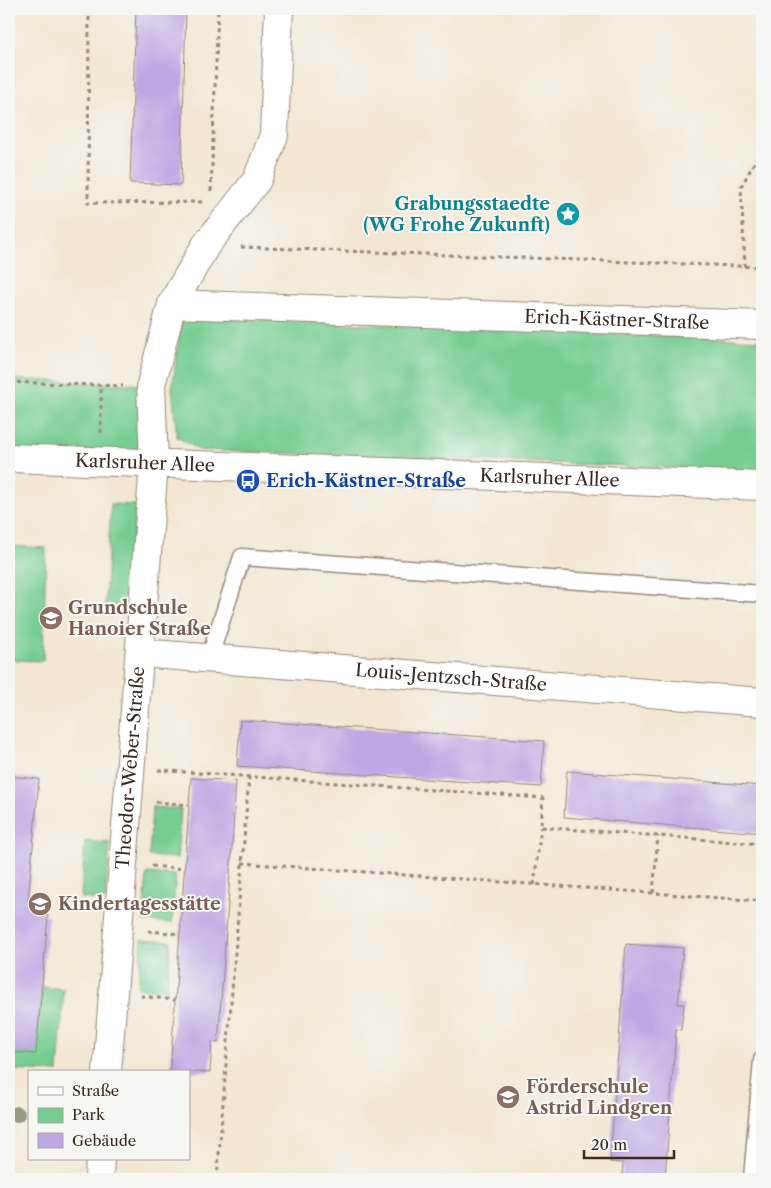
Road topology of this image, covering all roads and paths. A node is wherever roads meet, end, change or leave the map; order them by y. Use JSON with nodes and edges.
{"nodes":[{"id":1,"x":89,"y":9,"type":"edge"},
{"id":2,"x":218,"y":9,"type":"edge"},
{"id":3,"x":279,"y":9,"type":"edge"},
{"id":4,"x":762,"y":152,"type":"edge"},
{"id":5,"x":220,"y":210,"type":"junction"},
{"id":6,"x":206,"y":246,"type":"junction"},
{"id":7,"x":745,"y":266,"type":"junction"},
{"id":8,"x":762,"y":267,"type":"edge"},
{"id":9,"x":172,"y":304,"type":"junction"},
{"id":10,"x":762,"y":326,"type":"edge"},
{"id":11,"x":9,"y":382,"type":"edge"},
{"id":12,"x":151,"y":385,"type":"junction"},
{"id":13,"x":101,"y":386,"type":"junction"},
{"id":14,"x":9,"y":458,"type":"edge"},
{"id":15,"x":101,"y":462,"type":"junction"},
{"id":16,"x":154,"y":463,"type":"junction"},
{"id":17,"x":762,"y":486,"type":"edge"},
{"id":18,"x":762,"y":594,"type":"edge"},
{"id":19,"x":140,"y":653,"type":"junction"},
{"id":20,"x":208,"y":659,"type":"junction"},
{"id":21,"x":762,"y":702,"type":"edge"},
{"id":22,"x":151,"y":769,"type":"dead end"},
{"id":23,"x":249,"y":777,"type":"junction"},
{"id":24,"x":148,"y":802,"type":"dead end"},
{"id":25,"x":189,"y":804,"type":"dead end"},
{"id":26,"x":541,"y":827,"type":"junction"},
{"id":27,"x":658,"y":836,"type":"junction"},
{"id":28,"x":762,"y":844,"type":"edge"},
{"id":29,"x":242,"y":863,"type":"junction"},
{"id":30,"x":151,"y":866,"type":"dead end"},
{"id":31,"x":184,"y":869,"type":"dead end"},
{"id":32,"x":534,"y":885,"type":"junction"},
{"id":33,"x":654,"y":893,"type":"junction"},
{"id":34,"x":762,"y":901,"type":"edge"},
{"id":35,"x":162,"y":932,"type":"dead end"},
{"id":36,"x":180,"y":934,"type":"dead end"},
{"id":37,"x":157,"y":998,"type":"dead end"},
{"id":38,"x":175,"y":1000,"type":"dead end"},
{"id":39,"x":762,"y":1060,"type":"edge"},
{"id":40,"x":107,"y":1070,"type":"edge"},
{"id":41,"x":100,"y":1160,"type":"edge"},
{"id":42,"x":99,"y":1179,"type":"edge"},
{"id":43,"x":217,"y":1179,"type":"edge"},
{"id":44,"x":752,"y":1179,"type":"edge"}],
"edges":[{"from":1,"to":5,"type":"path"},
{"from":2,"to":5,"type":"path"},
{"from":3,"to":5,"type":"street"},
{"from":4,"to":7,"type":"path"},
{"from":5,"to":6,"type":"street"},
{"from":6,"to":7,"type":"path"},
{"from":6,"to":9,"type":"street"},
{"from":7,"to":8,"type":"path"},
{"from":9,"to":10,"type":"street","name":"Erich-Kästner-Straße"},
{"from":9,"to":12,"type":"street"},
{"from":11,"to":13,"type":"path"},
{"from":12,"to":13,"type":"path"},
{"from":12,"to":16,"type":"street"},
{"from":13,"to":15,"type":"path"},
{"from":14,"to":15,"type":"street","name":"Karlsruher Allee"},
{"from":15,"to":16,"type":"street","name":"Karlsruher Allee"},
{"from":16,"to":17,"type":"street","name":"Karlsruher Allee"},
{"from":16,"to":19,"type":"street","name":"Theodor-Weber-Straße"},
{"from":18,"to":20,"type":"lane"},
{"from":19,"to":20,"type":"street","name":"Louis-Jentzsch-Straße"},
{"from":19,"to":40,"type":"street","name":"Theodor-Weber-Straße"},
{"from":20,"to":21,"type":"street","name":"Louis-Jentzsch-Straße"},
{"from":22,"to":23,"type":"path"},
{"from":23,"to":26,"type":"path"},
{"from":23,"to":29,"type":"path"},
{"from":24,"to":25,"type":"path"},
{"from":26,"to":27,"type":"path"},
{"from":26,"to":32,"type":"path"},
{"from":27,"to":28,"type":"path"},
{"from":27,"to":33,"type":"path"},
{"from":29,"to":32,"type":"path"},
{"from":29,"to":43,"type":"path"},
{"from":30,"to":31,"type":"path"},
{"from":32,"to":33,"type":"path"},
{"from":33,"to":34,"type":"path"},
{"from":35,"to":36,"type":"path"},
{"from":37,"to":38,"type":"path"},
{"from":39,"to":44,"type":"lane"},
{"from":41,"to":42,"type":"street"}]}
